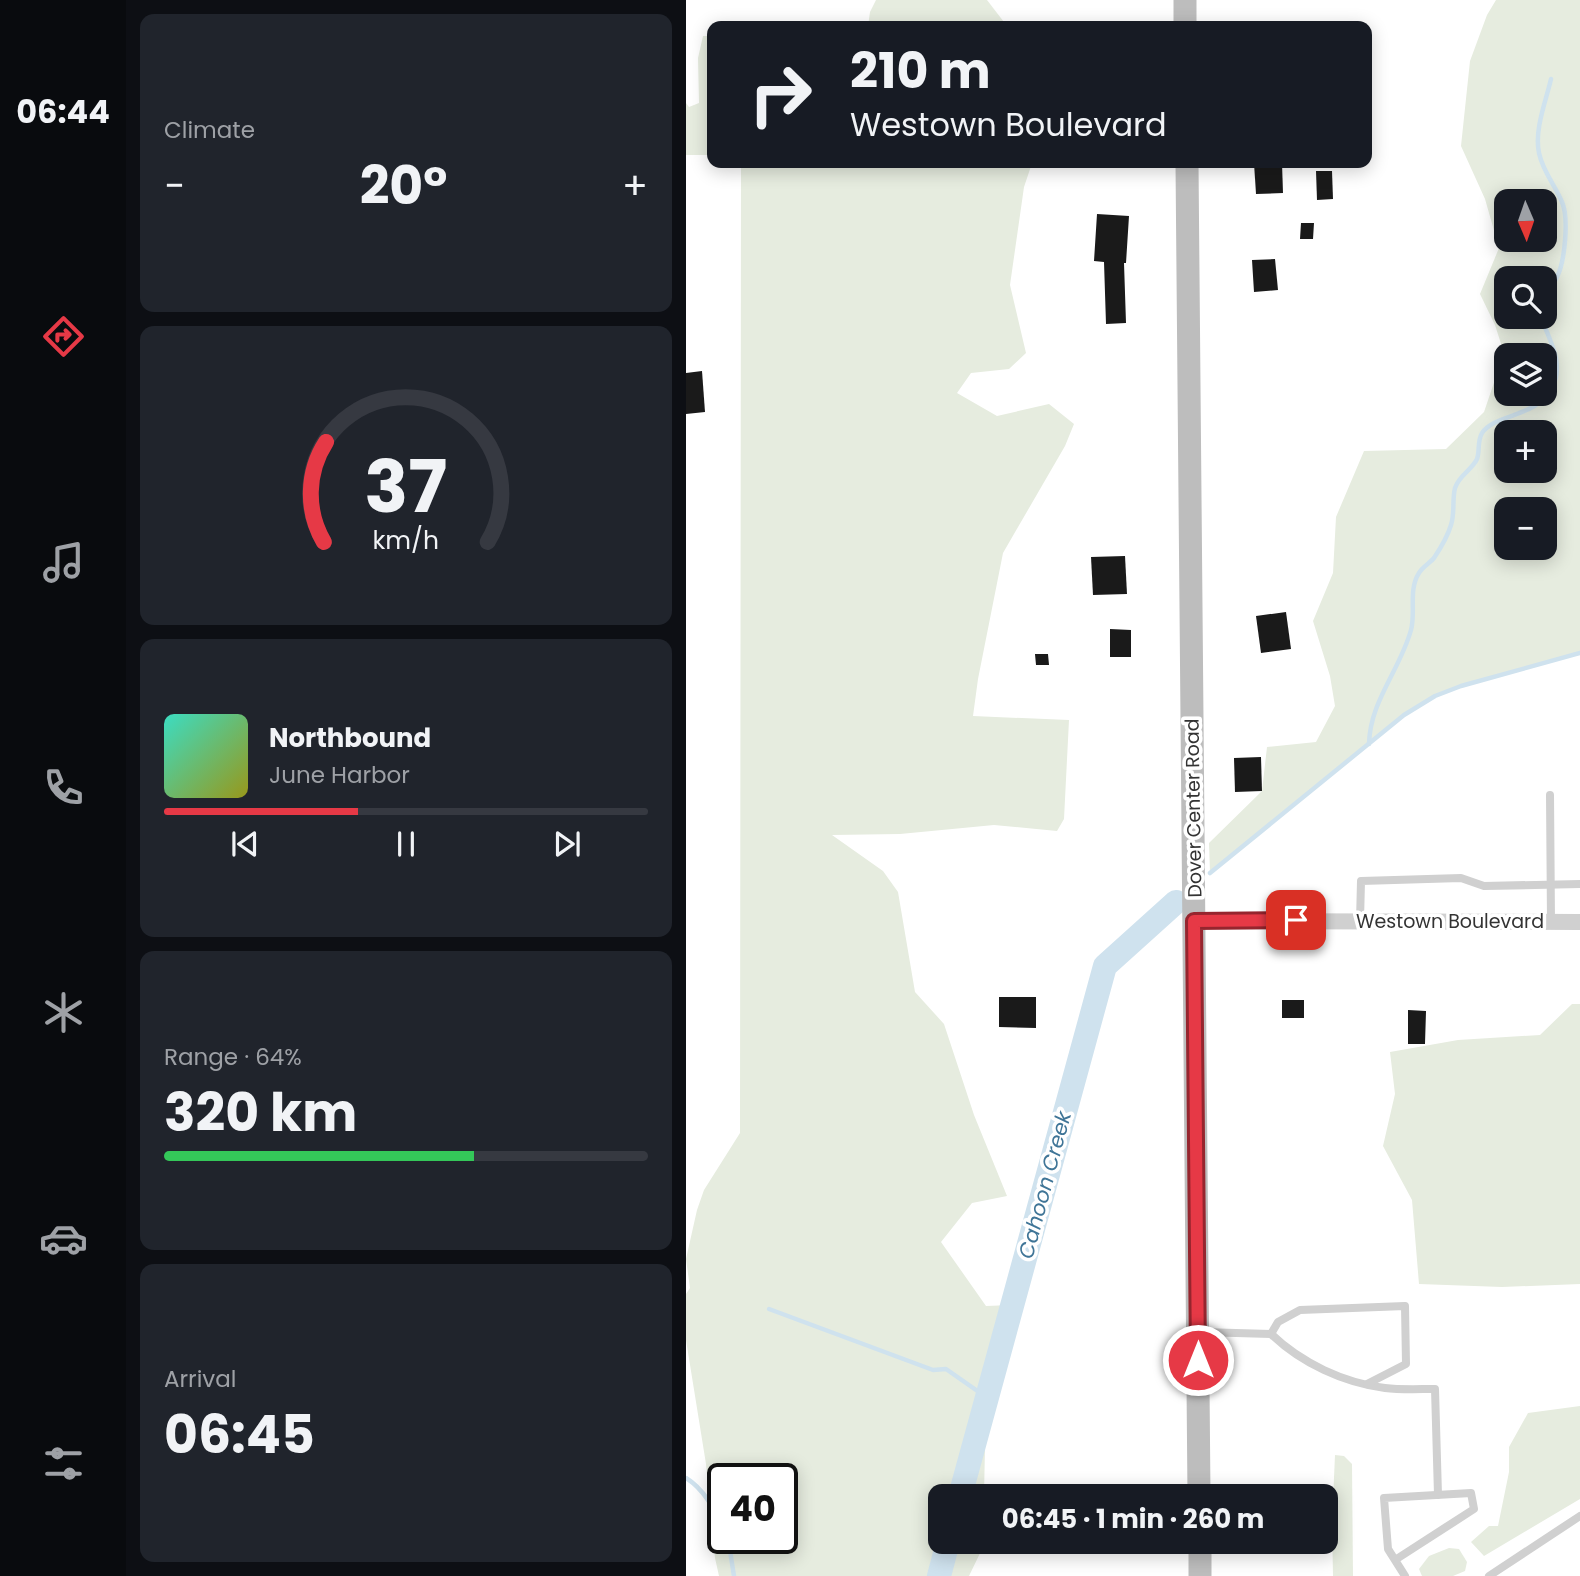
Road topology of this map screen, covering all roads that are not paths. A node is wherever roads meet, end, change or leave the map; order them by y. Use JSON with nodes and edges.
{"nodes":[{"id":1,"x":1185,"y":0,"type":"edge"},
{"id":2,"x":1185,"y":21,"type":"edge"},
{"id":3,"x":1186,"y":168,"type":"edge"},
{"id":4,"x":1550,"y":794,"type":"dead end"},
{"id":5,"x":1552,"y":884,"type":"junction"},
{"id":6,"x":1580,"y":884,"type":"edge"},
{"id":7,"x":1194,"y":921,"type":"junction"},
{"id":8,"x":1360,"y":921,"type":"junction"},
{"id":9,"x":1551,"y":922,"type":"junction"},
{"id":10,"x":1580,"y":922,"type":"edge"},
{"id":11,"x":1198,"y":1332,"type":"junction"},
{"id":12,"x":1271,"y":1334,"type":"junction"},
{"id":13,"x":1367,"y":1384,"type":"junction"},
{"id":14,"x":1199,"y":1484,"type":"edge"},
{"id":15,"x":1438,"y":1494,"type":"junction"},
{"id":16,"x":1580,"y":1516,"type":"edge"},
{"id":17,"x":1200,"y":1554,"type":"edge"},
{"id":18,"x":1395,"y":1560,"type":"junction"},
{"id":19,"x":1496,"y":1574,"type":"edge"},
{"id":20,"x":1200,"y":1576,"type":"edge"},
{"id":21,"x":1405,"y":1576,"type":"edge"}],
"edges":[{"from":1,"to":2,"type":"street"},
{"from":3,"to":7,"type":"street","name":"Dover Center Road"},
{"from":4,"to":5,"type":"lane"},
{"from":5,"to":6,"type":"lane"},
{"from":5,"to":8,"type":"lane"},
{"from":5,"to":9,"type":"lane"},
{"from":7,"to":8,"type":"street","name":"Westown Boulevard"},
{"from":7,"to":11,"type":"street","name":"Dover Center Road"},
{"from":8,"to":9,"type":"street","name":"Westown Boulevard"},
{"from":9,"to":10,"type":"street","name":"Westown Boulevard"},
{"from":11,"to":12,"type":"lane"},
{"from":11,"to":14,"type":"street","name":"Dover Center Road"},
{"from":12,"to":13,"type":"lane"},
{"from":12,"to":13,"type":"lane"},
{"from":13,"to":15,"type":"lane"},
{"from":15,"to":18,"type":"lane"},
{"from":15,"to":18,"type":"lane"},
{"from":16,"to":19,"type":"lane"},
{"from":17,"to":20,"type":"street"},
{"from":18,"to":21,"type":"lane"}]}
